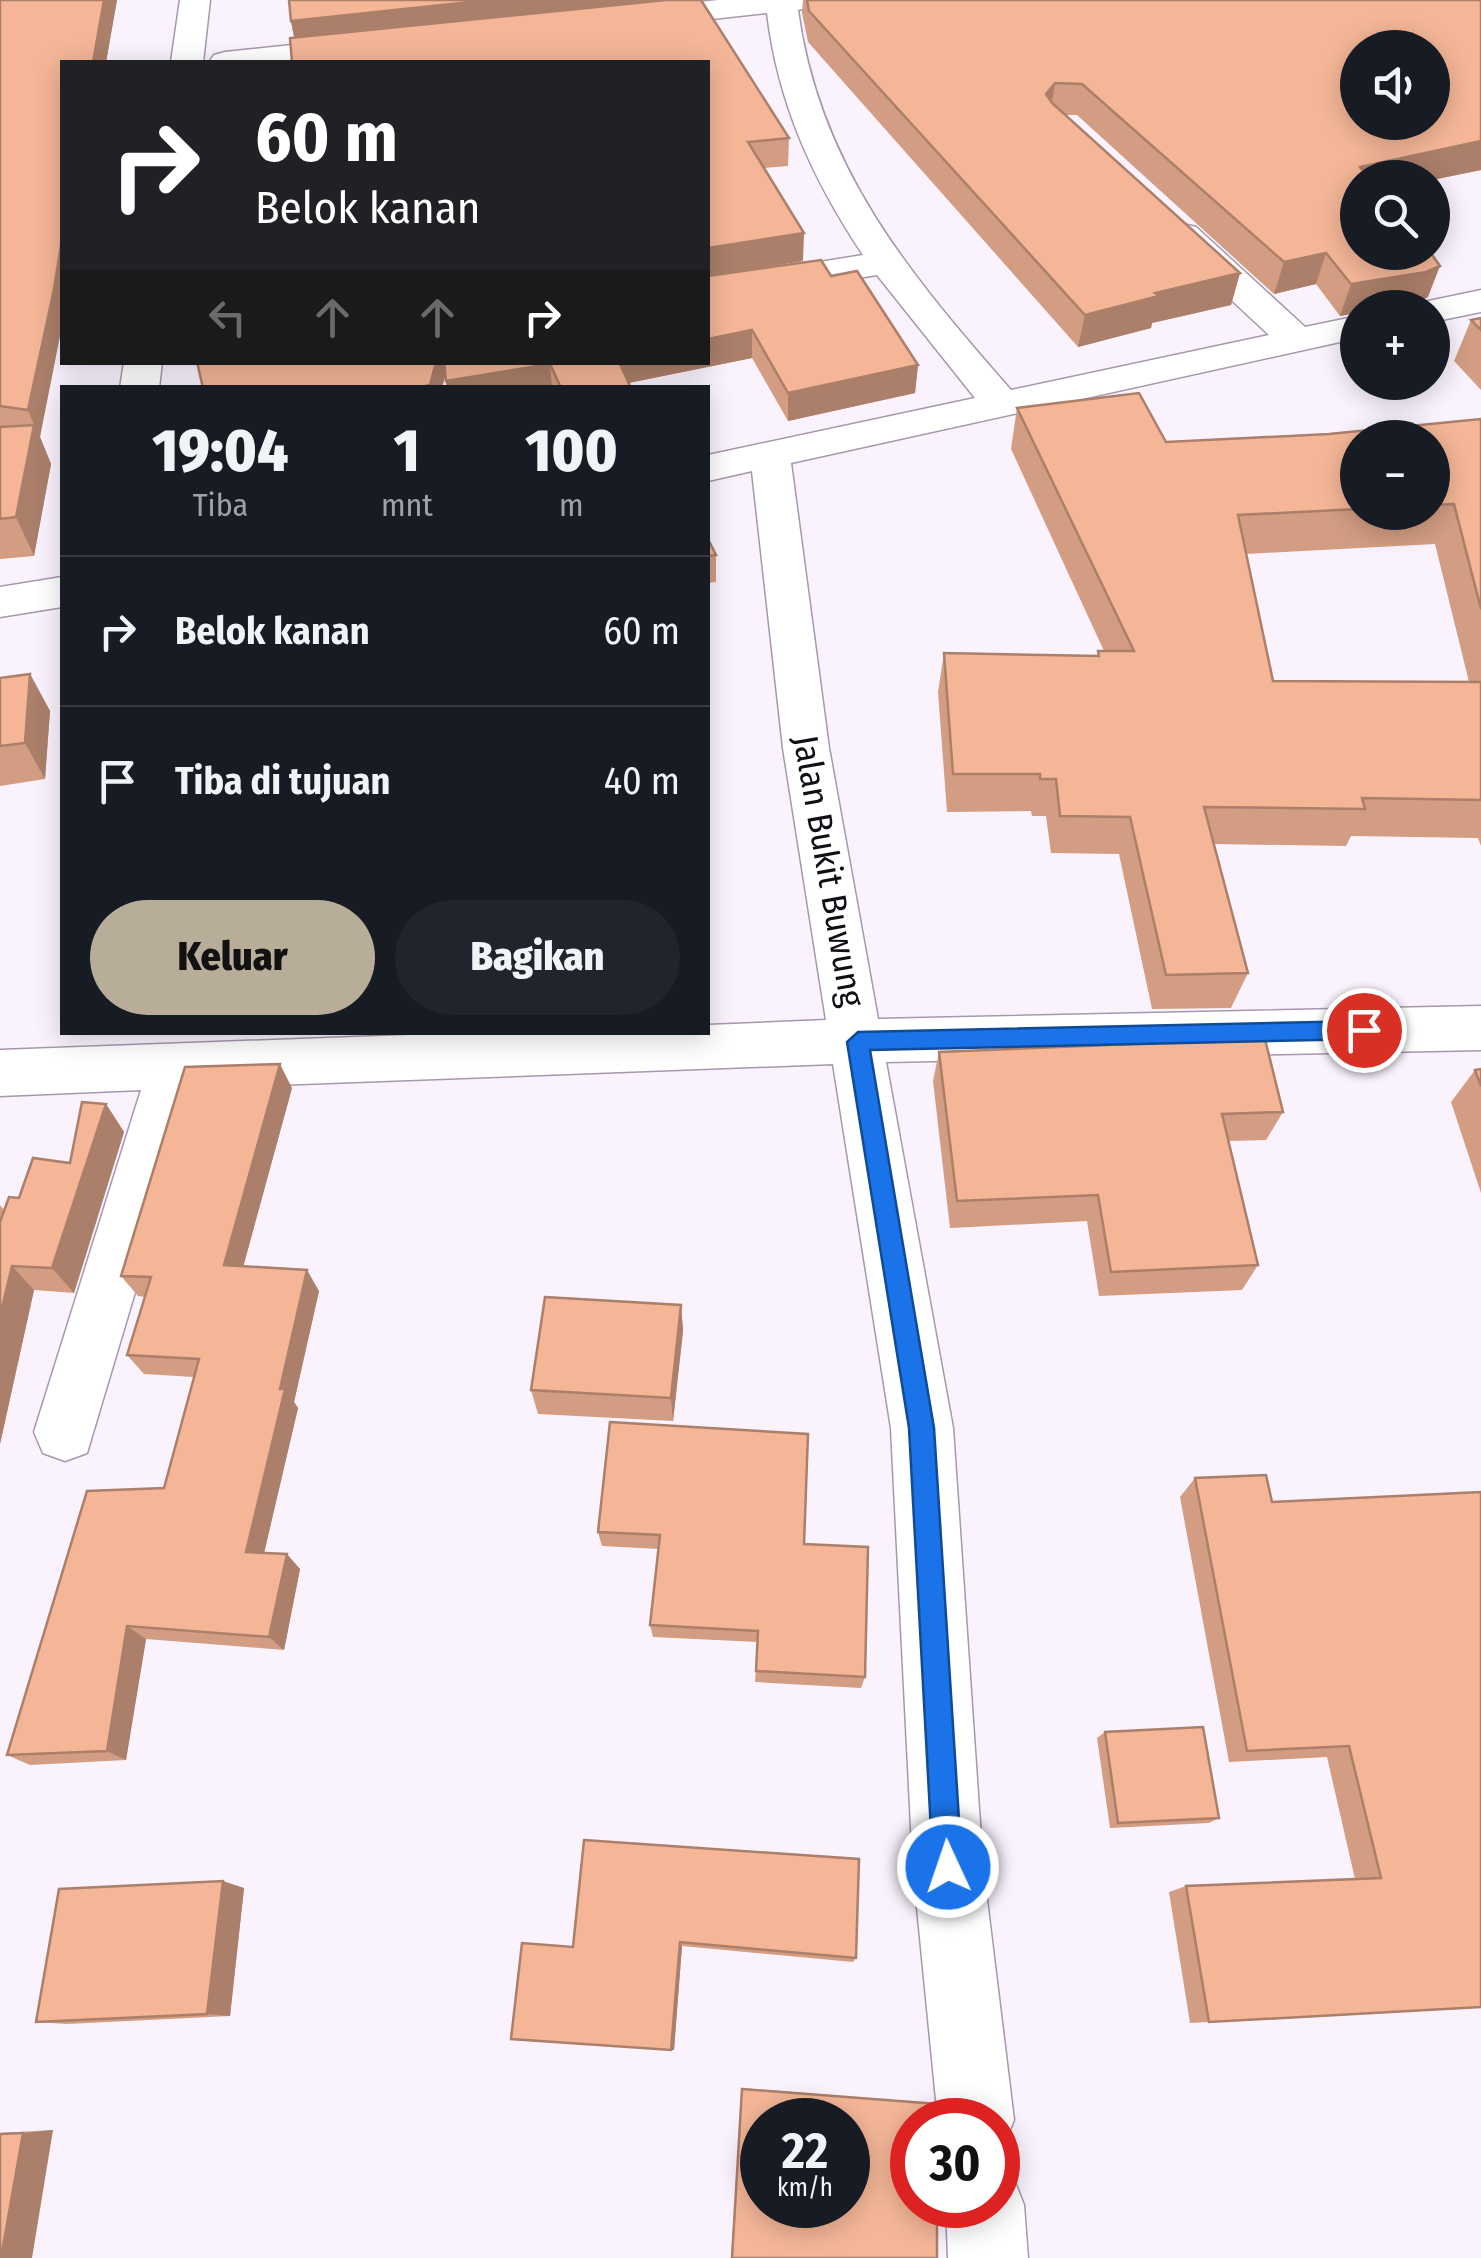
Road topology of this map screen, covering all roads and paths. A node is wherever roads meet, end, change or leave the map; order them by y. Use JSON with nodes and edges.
{"nodes":[{"id":1,"x":195,"y":0,"type":"edge"},
{"id":2,"x":788,"y":1,"type":"edge"},
{"id":3,"x":602,"y":22,"type":"edge"},
{"id":4,"x":404,"y":43,"type":"edge"},
{"id":5,"x":187,"y":60,"type":"edge"},
{"id":6,"x":244,"y":60,"type":"edge"},
{"id":7,"x":1150,"y":206,"type":"edge"},
{"id":8,"x":888,"y":262,"type":"junction"},
{"id":9,"x":710,"y":292,"type":"edge"},
{"id":10,"x":1481,"y":301,"type":"edge"},
{"id":11,"x":1450,"y":307,"type":"edge"},
{"id":12,"x":1340,"y":331,"type":"edge"},
{"id":13,"x":1298,"y":340,"type":"junction"},
{"id":14,"x":1002,"y":404,"type":"junction"},
{"id":15,"x":770,"y":456,"type":"junction"},
{"id":16,"x":710,"y":468,"type":"edge"},
{"id":17,"x":60,"y":592,"type":"edge"},
{"id":18,"x":0,"y":602,"type":"edge"},
{"id":19,"x":1481,"y":1028,"type":"edge"},
{"id":20,"x":858,"y":1042,"type":"junction"},
{"id":21,"x":175,"y":1068,"type":"junction"},
{"id":22,"x":0,"y":1073,"type":"edge"},
{"id":23,"x":65,"y":1432,"type":"dead end"},
{"id":24,"x":974,"y":2098,"type":"edge"},
{"id":25,"x":986,"y":2228,"type":"edge"},
{"id":26,"x":988,"y":2258,"type":"edge"}],
"edges":[{"from":1,"to":5,"type":"street"},
{"from":2,"to":3,"type":"street"},
{"from":2,"to":8,"type":"street"},
{"from":4,"to":6,"type":"street"},
{"from":7,"to":13,"type":"street"},
{"from":8,"to":9,"type":"street"},
{"from":8,"to":14,"type":"street"},
{"from":10,"to":11,"type":"street"},
{"from":12,"to":13,"type":"street"},
{"from":13,"to":14,"type":"street"},
{"from":14,"to":15,"type":"street"},
{"from":15,"to":16,"type":"street"},
{"from":15,"to":20,"type":"street","name":"Jalan Bukit Buwung"},
{"from":17,"to":18,"type":"street"},
{"from":19,"to":20,"type":"street"},
{"from":20,"to":21,"type":"street"},
{"from":20,"to":24,"type":"street","name":"Jalan Bukit Buwung"},
{"from":21,"to":22,"type":"street"},
{"from":21,"to":23,"type":"street"},
{"from":25,"to":26,"type":"street"}]}
